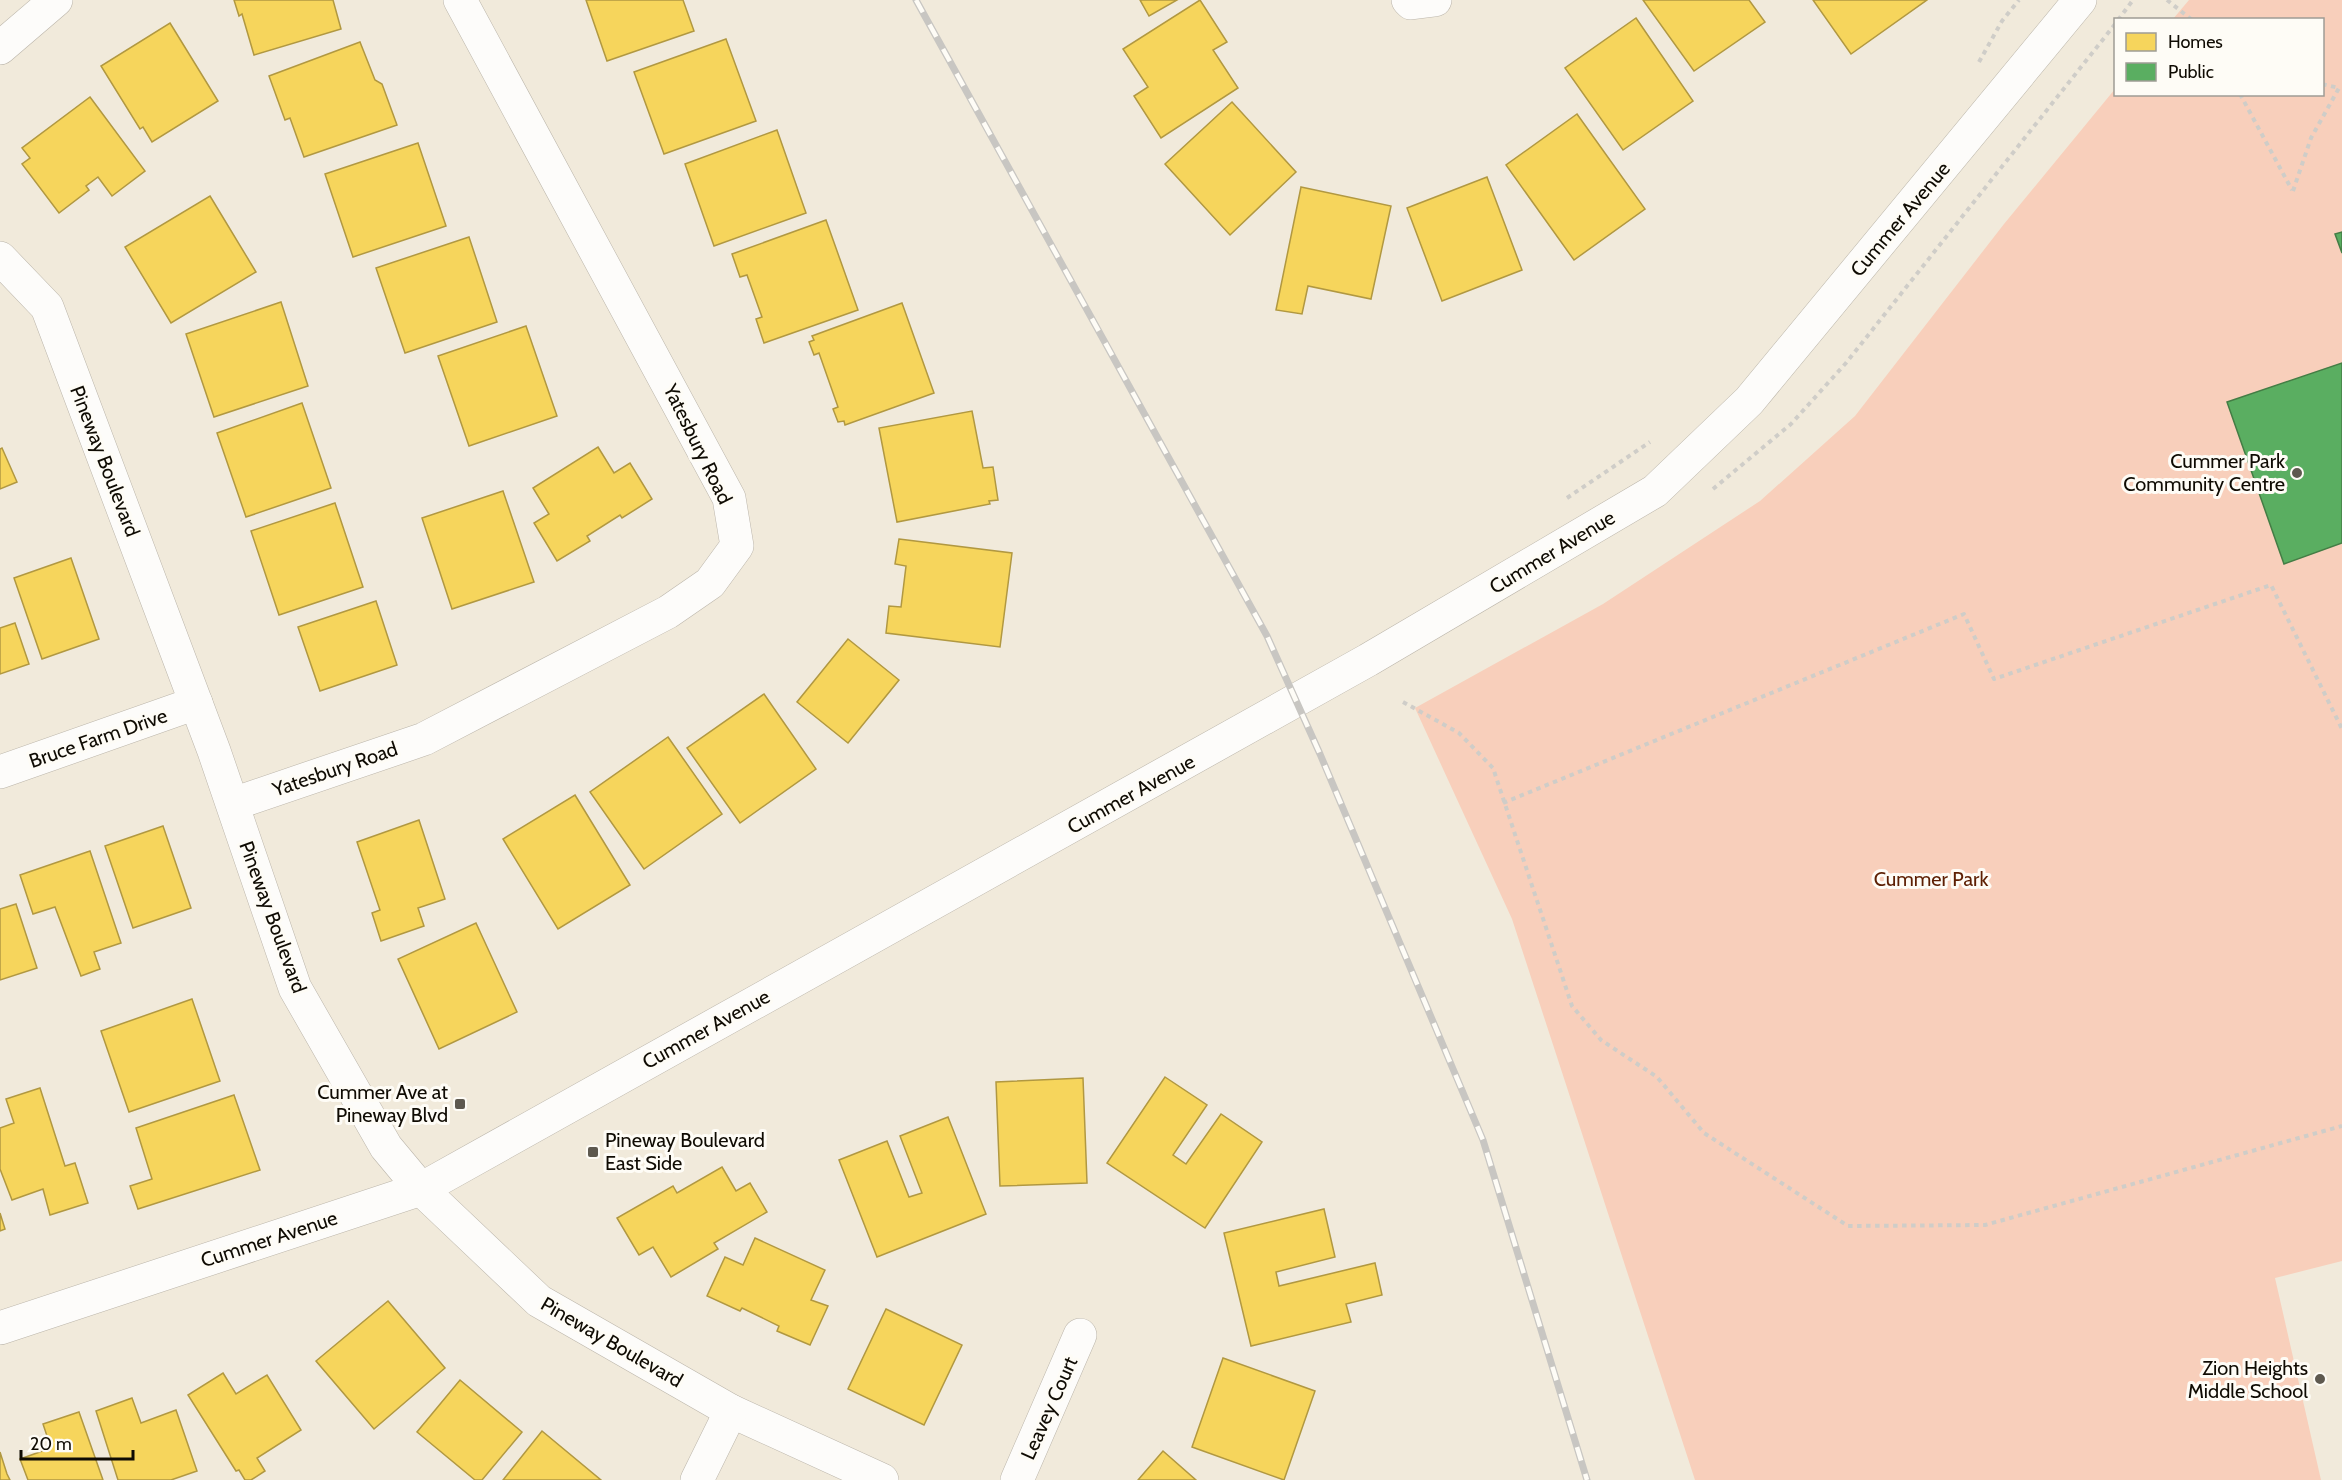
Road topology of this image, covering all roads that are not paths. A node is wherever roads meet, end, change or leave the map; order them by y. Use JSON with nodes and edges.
{"nodes":[{"id":1,"x":56,"y":0,"type":"edge"},
{"id":2,"x":460,"y":0,"type":"edge"},
{"id":3,"x":1408,"y":0,"type":"edge"},
{"id":4,"x":1435,"y":0,"type":"edge"},
{"id":5,"x":2078,"y":1,"type":"edge"},
{"id":6,"x":0,"y":48,"type":"edge"},
{"id":7,"x":0,"y":258,"type":"edge"},
{"id":8,"x":196,"y":703,"type":"junction"},
{"id":9,"x":0,"y":772,"type":"edge"},
{"id":10,"x":233,"y":804,"type":"junction"},
{"id":11,"x":421,"y":1189,"type":"junction"},
{"id":12,"x":0,"y":1328,"type":"edge"},
{"id":13,"x":1080,"y":1335,"type":"dead end"},
{"id":14,"x":730,"y":1411,"type":"junction"},
{"id":15,"x":697,"y":1480,"type":"edge"},
{"id":16,"x":882,"y":1480,"type":"edge"},
{"id":17,"x":1017,"y":1480,"type":"edge"}],
"edges":[{"from":1,"to":6,"type":"street"},
{"from":2,"to":10,"type":"street","name":"Yatesbury Road"},
{"from":3,"to":4,"type":"street"},
{"from":5,"to":11,"type":"street","name":"Cummer Avenue"},
{"from":7,"to":8,"type":"street","name":"Pineway Boulevard"},
{"from":8,"to":9,"type":"street","name":"Bruce Farm Drive"},
{"from":8,"to":10,"type":"street","name":"Pineway Boulevard"},
{"from":10,"to":11,"type":"street","name":"Pineway Boulevard"},
{"from":11,"to":12,"type":"street","name":"Cummer Avenue"},
{"from":11,"to":14,"type":"street","name":"Pineway Boulevard"},
{"from":13,"to":17,"type":"street","name":"Leavey Court"},
{"from":14,"to":15,"type":"street"},
{"from":14,"to":16,"type":"street","name":"Pineway Boulevard"}]}
